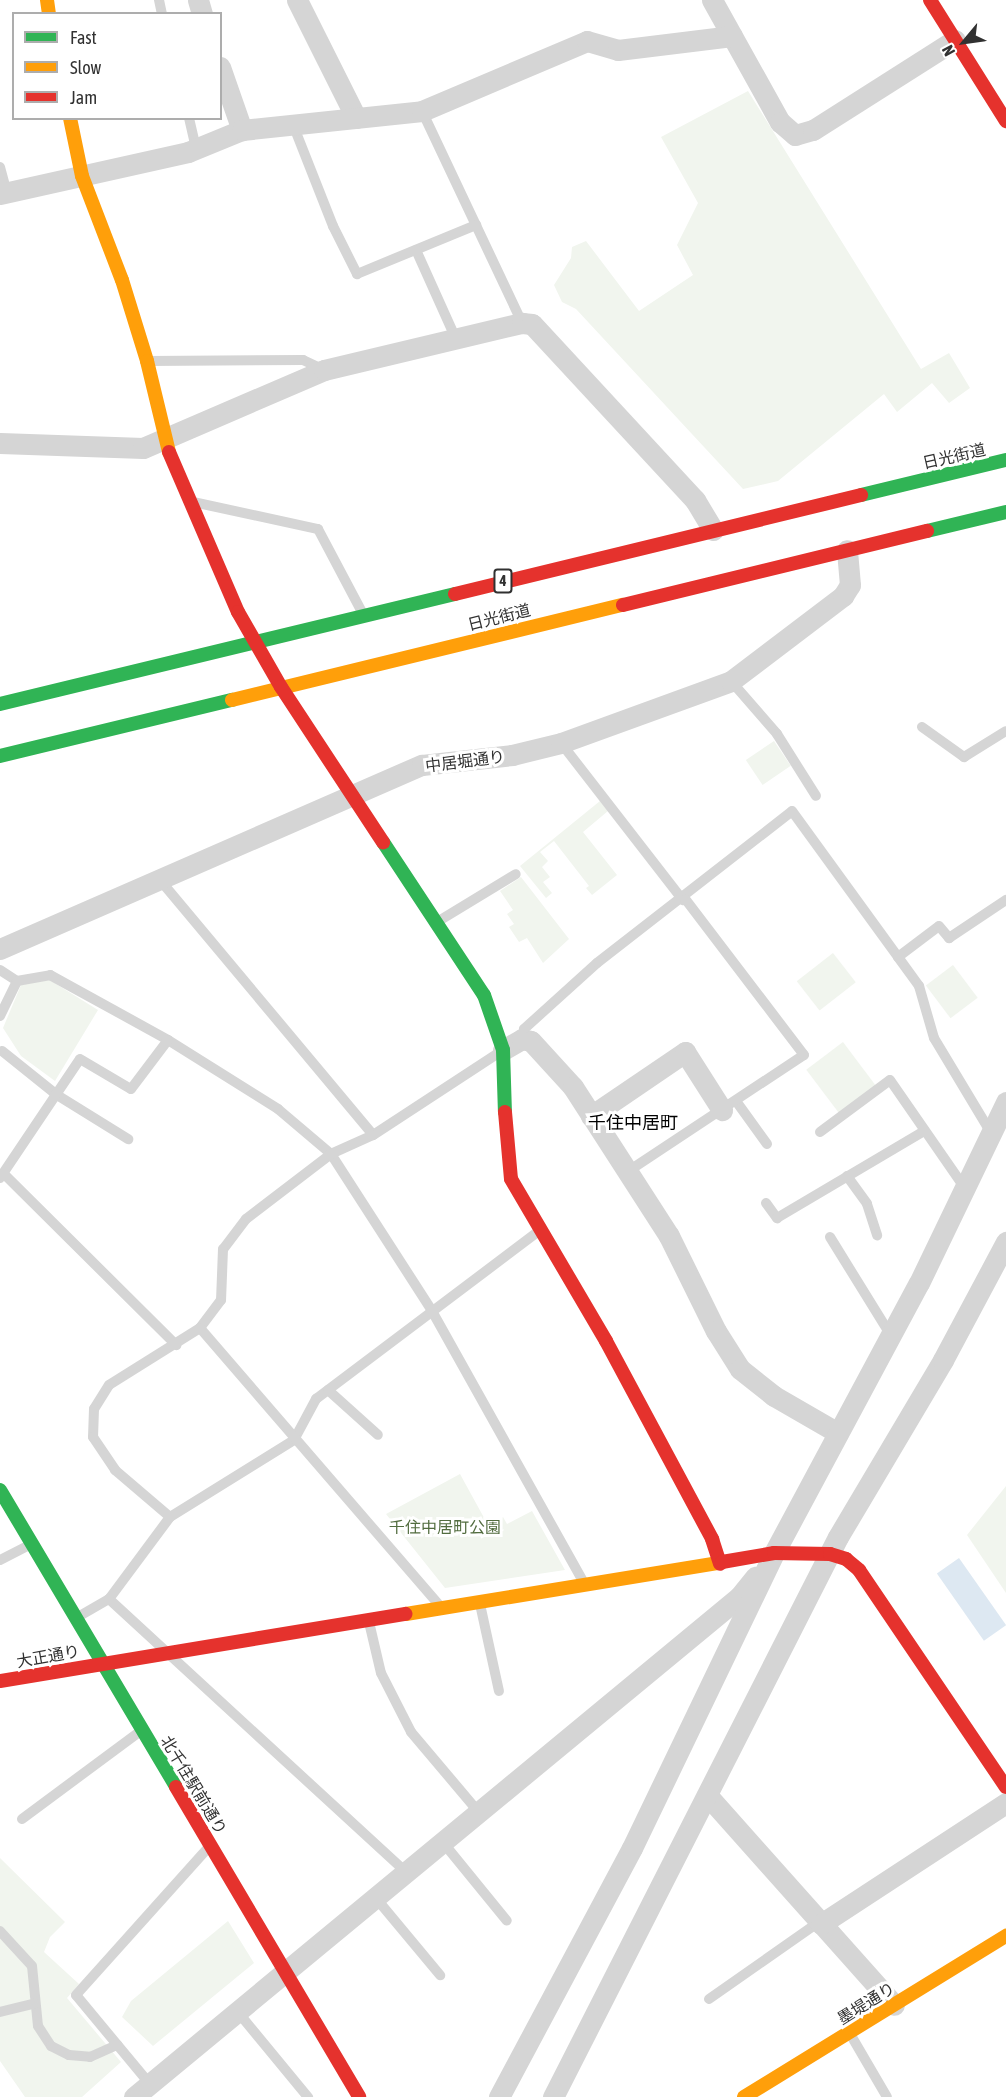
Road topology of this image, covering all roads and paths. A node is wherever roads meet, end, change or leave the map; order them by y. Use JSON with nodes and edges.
{"nodes":[{"id":1,"x":297,"y":0,"type":"edge"},
{"id":2,"x":712,"y":0,"type":"edge"},
{"id":3,"x":930,"y":0,"type":"edge"},
{"id":4,"x":732,"y":36,"type":"junction"},
{"id":5,"x":955,"y":40,"type":"junction"},
{"id":6,"x":222,"y":73,"type":"edge"},
{"id":7,"x":422,"y":111,"type":"junction"},
{"id":8,"x":357,"y":118,"type":"junction"},
{"id":9,"x":70,"y":120,"type":"edge"},
{"id":10,"x":189,"y":120,"type":"edge"},
{"id":11,"x":1006,"y":121,"type":"edge"},
{"id":12,"x":292,"y":122,"type":"junction"},
{"id":13,"x":242,"y":130,"type":"junction"},
{"id":14,"x":196,"y":149,"type":"junction"},
{"id":15,"x":0,"y":166,"type":"edge"},
{"id":16,"x":82,"y":176,"type":"junction"},
{"id":17,"x":4,"y":194,"type":"edge"},
{"id":18,"x":476,"y":225,"type":"junction"},
{"id":19,"x":416,"y":250,"type":"junction"},
{"id":20,"x":522,"y":323,"type":"junction"},
{"id":21,"x":456,"y":339,"type":"junction"},
{"id":22,"x":147,"y":361,"type":"junction"},
{"id":23,"x":324,"y":370,"type":"junction"},
{"id":24,"x":164,"y":441,"type":"junction"},
{"id":25,"x":0,"y":443,"type":"edge"},
{"id":26,"x":1006,"y":460,"type":"edge"},
{"id":27,"x":190,"y":501,"type":"junction"},
{"id":28,"x":1006,"y":512,"type":"edge"},
{"id":29,"x":713,"y":530,"type":"junction"},
{"id":30,"x":847,"y":550,"type":"junction"},
{"id":31,"x":364,"y":616,"type":"junction"},
{"id":32,"x":255,"y":642,"type":"junction"},
{"id":33,"x":731,"y":681,"type":"junction"},
{"id":34,"x":281,"y":687,"type":"junction"},
{"id":35,"x":0,"y":704,"type":"edge"},
{"id":36,"x":922,"y":727,"type":"dead end"},
{"id":37,"x":1006,"y":731,"type":"edge"},
{"id":38,"x":561,"y":743,"type":"junction"},
{"id":39,"x":0,"y":756,"type":"edge"},
{"id":40,"x":816,"y":796,"type":"dead end"},
{"id":41,"x":353,"y":797,"type":"junction"},
{"id":42,"x":516,"y":874,"type":"dead end"},
{"id":43,"x":160,"y":880,"type":"junction"},
{"id":44,"x":684,"y":899,"type":"junction"},
{"id":45,"x":1006,"y":900,"type":"edge"},
{"id":46,"x":435,"y":923,"type":"junction"},
{"id":47,"x":0,"y":949,"type":"edge"},
{"id":48,"x":898,"y":957,"type":"junction"},
{"id":49,"x":0,"y":970,"type":"edge"},
{"id":50,"x":17,"y":981,"type":"junction"},
{"id":51,"x":0,"y":1016,"type":"edge"},
{"id":52,"x":522,"y":1039,"type":"junction"},
{"id":53,"x":168,"y":1040,"type":"junction"},
{"id":54,"x":502,"y":1050,"type":"junction"},
{"id":55,"x":1,"y":1051,"type":"edge"},
{"id":56,"x":57,"y":1095,"type":"junction"},
{"id":57,"x":1006,"y":1102,"type":"edge"},
{"id":58,"x":729,"y":1105,"type":"junction"},
{"id":59,"x":591,"y":1116,"type":"junction"},
{"id":60,"x":924,"y":1131,"type":"junction"},
{"id":61,"x":820,"y":1132,"type":"dead end"},
{"id":62,"x":991,"y":1133,"type":"junction"},
{"id":63,"x":373,"y":1135,"type":"junction"},
{"id":64,"x":128,"y":1139,"type":"dead end"},
{"id":65,"x":767,"y":1144,"type":"dead end"},
{"id":66,"x":331,"y":1154,"type":"junction"},
{"id":67,"x":627,"y":1172,"type":"junction"},
{"id":68,"x":2,"y":1176,"type":"edge"},
{"id":69,"x":847,"y":1176,"type":"junction"},
{"id":70,"x":964,"y":1187,"type":"junction"},
{"id":71,"x":766,"y":1203,"type":"dead end"},
{"id":72,"x":538,"y":1231,"type":"junction"},
{"id":73,"x":877,"y":1235,"type":"dead end"},
{"id":74,"x":830,"y":1237,"type":"dead end"},
{"id":75,"x":1006,"y":1242,"type":"edge"},
{"id":76,"x":432,"y":1311,"type":"junction"},
{"id":77,"x":200,"y":1328,"type":"junction"},
{"id":78,"x":890,"y":1334,"type":"junction"},
{"id":79,"x":176,"y":1345,"type":"junction"},
{"id":80,"x":328,"y":1390,"type":"junction"},
{"id":81,"x":838,"y":1433,"type":"junction"},
{"id":82,"x":296,"y":1435,"type":"junction"},
{"id":83,"x":378,"y":1435,"type":"dead end"},
{"id":84,"x":0,"y":1490,"type":"edge"},
{"id":85,"x":170,"y":1516,"type":"junction"},
{"id":86,"x":32,"y":1544,"type":"junction"},
{"id":87,"x":774,"y":1553,"type":"junction"},
{"id":88,"x":830,"y":1554,"type":"junction"},
{"id":89,"x":0,"y":1560,"type":"edge"},
{"id":90,"x":720,"y":1564,"type":"junction"},
{"id":91,"x":586,"y":1587,"type":"junction"},
{"id":92,"x":109,"y":1599,"type":"junction"},
{"id":93,"x":480,"y":1604,"type":"junction"},
{"id":94,"x":443,"y":1609,"type":"junction"},
{"id":95,"x":75,"y":1618,"type":"junction"},
{"id":96,"x":369,"y":1622,"type":"junction"},
{"id":97,"x":169,"y":1653,"type":"junction"},
{"id":98,"x":102,"y":1664,"type":"junction"},
{"id":99,"x":0,"y":1681,"type":"edge"},
{"id":100,"x":499,"y":1691,"type":"dead end"},
{"id":101,"x":142,"y":1730,"type":"junction"},
{"id":102,"x":1006,"y":1787,"type":"edge"},
{"id":103,"x":707,"y":1795,"type":"junction"},
{"id":104,"x":1006,"y":1803,"type":"edge"},
{"id":105,"x":477,"y":1810,"type":"junction"},
{"id":106,"x":22,"y":1819,"type":"dead end"},
{"id":107,"x":441,"y":1839,"type":"junction"},
{"id":108,"x":211,"y":1846,"type":"junction"},
{"id":109,"x":404,"y":1870,"type":"junction"},
{"id":110,"x":375,"y":1897,"type":"junction"},
{"id":111,"x":507,"y":1921,"type":"dead end"},
{"id":112,"x":820,"y":1923,"type":"junction"},
{"id":113,"x":0,"y":1931,"type":"edge"},
{"id":114,"x":1006,"y":1936,"type":"edge"},
{"id":115,"x":284,"y":1972,"type":"junction"},
{"id":116,"x":440,"y":1975,"type":"dead end"},
{"id":117,"x":709,"y":1999,"type":"dead end"},
{"id":118,"x":35,"y":2002,"type":"junction"},
{"id":119,"x":894,"y":2005,"type":"junction"},
{"id":120,"x":237,"y":2011,"type":"junction"},
{"id":121,"x":0,"y":2012,"type":"edge"},
{"id":122,"x":849,"y":2032,"type":"junction"},
{"id":123,"x":117,"y":2045,"type":"junction"},
{"id":124,"x":141,"y":2090,"type":"edge"},
{"id":125,"x":308,"y":2097,"type":"edge"},
{"id":126,"x":359,"y":2097,"type":"edge"},
{"id":127,"x":500,"y":2097,"type":"edge"},
{"id":128,"x":553,"y":2097,"type":"edge"},
{"id":129,"x":744,"y":2097,"type":"edge"},
{"id":130,"x":886,"y":2097,"type":"edge"}],
"edges":[{"from":1,"to":8,"type":"street"},
{"from":2,"to":4,"type":"street"},
{"from":3,"to":5,"type":"main road"},
{"from":4,"to":5,"type":"street"},
{"from":4,"to":7,"type":"street"},
{"from":5,"to":11,"type":"main road"},
{"from":6,"to":13,"type":"street"},
{"from":7,"to":8,"type":"street"},
{"from":7,"to":18,"type":"lane"},
{"from":8,"to":12,"type":"street"},
{"from":9,"to":16,"type":"main road"},
{"from":10,"to":14,"type":"lane"},
{"from":12,"to":13,"type":"street"},
{"from":12,"to":19,"type":"lane"},
{"from":13,"to":14,"type":"street"},
{"from":14,"to":16,"type":"street"},
{"from":15,"to":17,"type":"lane"},
{"from":16,"to":17,"type":"street"},
{"from":16,"to":22,"type":"main road"},
{"from":18,"to":19,"type":"lane"},
{"from":18,"to":20,"type":"lane"},
{"from":19,"to":21,"type":"lane"},
{"from":20,"to":21,"type":"street"},
{"from":20,"to":29,"type":"street"},
{"from":21,"to":23,"type":"street"},
{"from":22,"to":23,"type":"lane"},
{"from":22,"to":24,"type":"main road"},
{"from":23,"to":24,"type":"street"},
{"from":24,"to":25,"type":"street"},
{"from":24,"to":27,"type":"main road"},
{"from":26,"to":29,"type":"main road","name":"日光街道","number":"4"},
{"from":27,"to":31,"type":"lane"},
{"from":27,"to":32,"type":"main road"},
{"from":28,"to":30,"type":"main road","name":"日光街道"},
{"from":29,"to":31,"type":"main road","name":"日光街道","number":"4"},
{"from":30,"to":33,"type":"street","name":"中居堀通り"},
{"from":30,"to":34,"type":"main road","name":"日光街道"},
{"from":31,"to":32,"type":"main road","name":"日光街道","number":"4"},
{"from":32,"to":34,"type":"main road"},
{"from":32,"to":35,"type":"main road","name":"日光街道","number":"4"},
{"from":33,"to":38,"type":"street","name":"中居堀通り"},
{"from":33,"to":40,"type":"lane"},
{"from":34,"to":39,"type":"main road","name":"日光街道"},
{"from":34,"to":41,"type":"main road"},
{"from":36,"to":37,"type":"lane"},
{"from":38,"to":41,"type":"street","name":"中居堀通り"},
{"from":38,"to":44,"type":"lane"},
{"from":41,"to":43,"type":"street","name":"中居堀通り"},
{"from":41,"to":46,"type":"main road"},
{"from":42,"to":46,"type":"lane"},
{"from":43,"to":47,"type":"street","name":"中居堀通り"},
{"from":43,"to":63,"type":"lane"},
{"from":44,"to":48,"type":"lane"},
{"from":44,"to":52,"type":"lane"},
{"from":44,"to":58,"type":"lane"},
{"from":45,"to":48,"type":"lane"},
{"from":46,"to":54,"type":"main road"},
{"from":48,"to":62,"type":"lane"},
{"from":49,"to":50,"type":"lane"},
{"from":50,"to":51,"type":"lane"},
{"from":50,"to":53,"type":"lane"},
{"from":52,"to":54,"type":"street"},
{"from":52,"to":59,"type":"street"},
{"from":53,"to":56,"type":"lane"},
{"from":53,"to":66,"type":"lane"},
{"from":54,"to":63,"type":"lane"},
{"from":54,"to":72,"type":"main road"},
{"from":55,"to":56,"type":"lane"},
{"from":56,"to":64,"type":"lane"},
{"from":56,"to":68,"type":"lane"},
{"from":57,"to":62,"type":"street"},
{"from":58,"to":59,"type":"street"},
{"from":58,"to":65,"type":"lane"},
{"from":58,"to":67,"type":"lane"},
{"from":59,"to":67,"type":"street"},
{"from":60,"to":61,"type":"lane"},
{"from":60,"to":69,"type":"lane"},
{"from":60,"to":70,"type":"lane"},
{"from":62,"to":70,"type":"street"},
{"from":63,"to":66,"type":"lane"},
{"from":66,"to":76,"type":"lane"},
{"from":66,"to":77,"type":"lane"},
{"from":67,"to":81,"type":"street"},
{"from":68,"to":79,"type":"lane"},
{"from":69,"to":71,"type":"lane"},
{"from":69,"to":73,"type":"lane"},
{"from":70,"to":78,"type":"street"},
{"from":72,"to":76,"type":"lane"},
{"from":72,"to":90,"type":"main road"},
{"from":74,"to":78,"type":"lane"},
{"from":75,"to":88,"type":"street"},
{"from":76,"to":80,"type":"lane"},
{"from":76,"to":91,"type":"lane"},
{"from":77,"to":79,"type":"lane"},
{"from":77,"to":82,"type":"lane"},
{"from":78,"to":81,"type":"street"},
{"from":79,"to":85,"type":"lane"},
{"from":80,"to":82,"type":"lane"},
{"from":80,"to":83,"type":"lane"},
{"from":81,"to":87,"type":"street"},
{"from":82,"to":85,"type":"lane"},
{"from":82,"to":94,"type":"lane"},
{"from":84,"to":86,"type":"main road","name":"北千住駅前通り"},
{"from":85,"to":92,"type":"lane"},
{"from":86,"to":89,"type":"lane"},
{"from":86,"to":95,"type":"main road","name":"北千住駅前通り"},
{"from":87,"to":88,"type":"main road","name":"大正通り"},
{"from":87,"to":90,"type":"main road","name":"大正通り"},
{"from":87,"to":105,"type":"street"},
{"from":87,"to":127,"type":"street"},
{"from":88,"to":102,"type":"main road"},
{"from":88,"to":103,"type":"street"},
{"from":90,"to":91,"type":"main road","name":"大正通り"},
{"from":91,"to":93,"type":"main road","name":"大正通り"},
{"from":92,"to":95,"type":"lane"},
{"from":92,"to":97,"type":"lane"},
{"from":93,"to":94,"type":"main road","name":"大正通り"},
{"from":93,"to":100,"type":"lane"},
{"from":94,"to":96,"type":"main road","name":"大正通り"},
{"from":95,"to":98,"type":"main road","name":"北千住駅前通り"},
{"from":96,"to":97,"type":"main road","name":"大正通り"},
{"from":96,"to":105,"type":"lane"},
{"from":97,"to":98,"type":"main road","name":"大正通り"},
{"from":97,"to":109,"type":"lane"},
{"from":98,"to":99,"type":"main road","name":"大正通り"},
{"from":98,"to":101,"type":"main road","name":"北千住駅前通り"},
{"from":101,"to":106,"type":"lane"},
{"from":101,"to":108,"type":"main road","name":"北千住駅前通り"},
{"from":103,"to":112,"type":"street"},
{"from":103,"to":128,"type":"street"},
{"from":104,"to":112,"type":"street"},
{"from":105,"to":107,"type":"street"},
{"from":107,"to":109,"type":"street"},
{"from":107,"to":111,"type":"lane"},
{"from":108,"to":115,"type":"main road","name":"北千住駅前通り"},
{"from":108,"to":123,"type":"lane"},
{"from":109,"to":110,"type":"street"},
{"from":110,"to":115,"type":"street"},
{"from":110,"to":116,"type":"lane"},
{"from":112,"to":117,"type":"lane"},
{"from":112,"to":119,"type":"street"},
{"from":113,"to":118,"type":"lane"},
{"from":114,"to":119,"type":"main road","name":"墨堤通り"},
{"from":115,"to":120,"type":"street"},
{"from":115,"to":126,"type":"main road","name":"北千住駅前通り"},
{"from":118,"to":121,"type":"lane"},
{"from":118,"to":123,"type":"lane"},
{"from":119,"to":122,"type":"main road","name":"墨堤通り"},
{"from":120,"to":124,"type":"street"},
{"from":120,"to":125,"type":"lane"},
{"from":122,"to":129,"type":"main road","name":"墨堤通り"},
{"from":122,"to":130,"type":"lane"},
{"from":123,"to":124,"type":"lane"}]}
